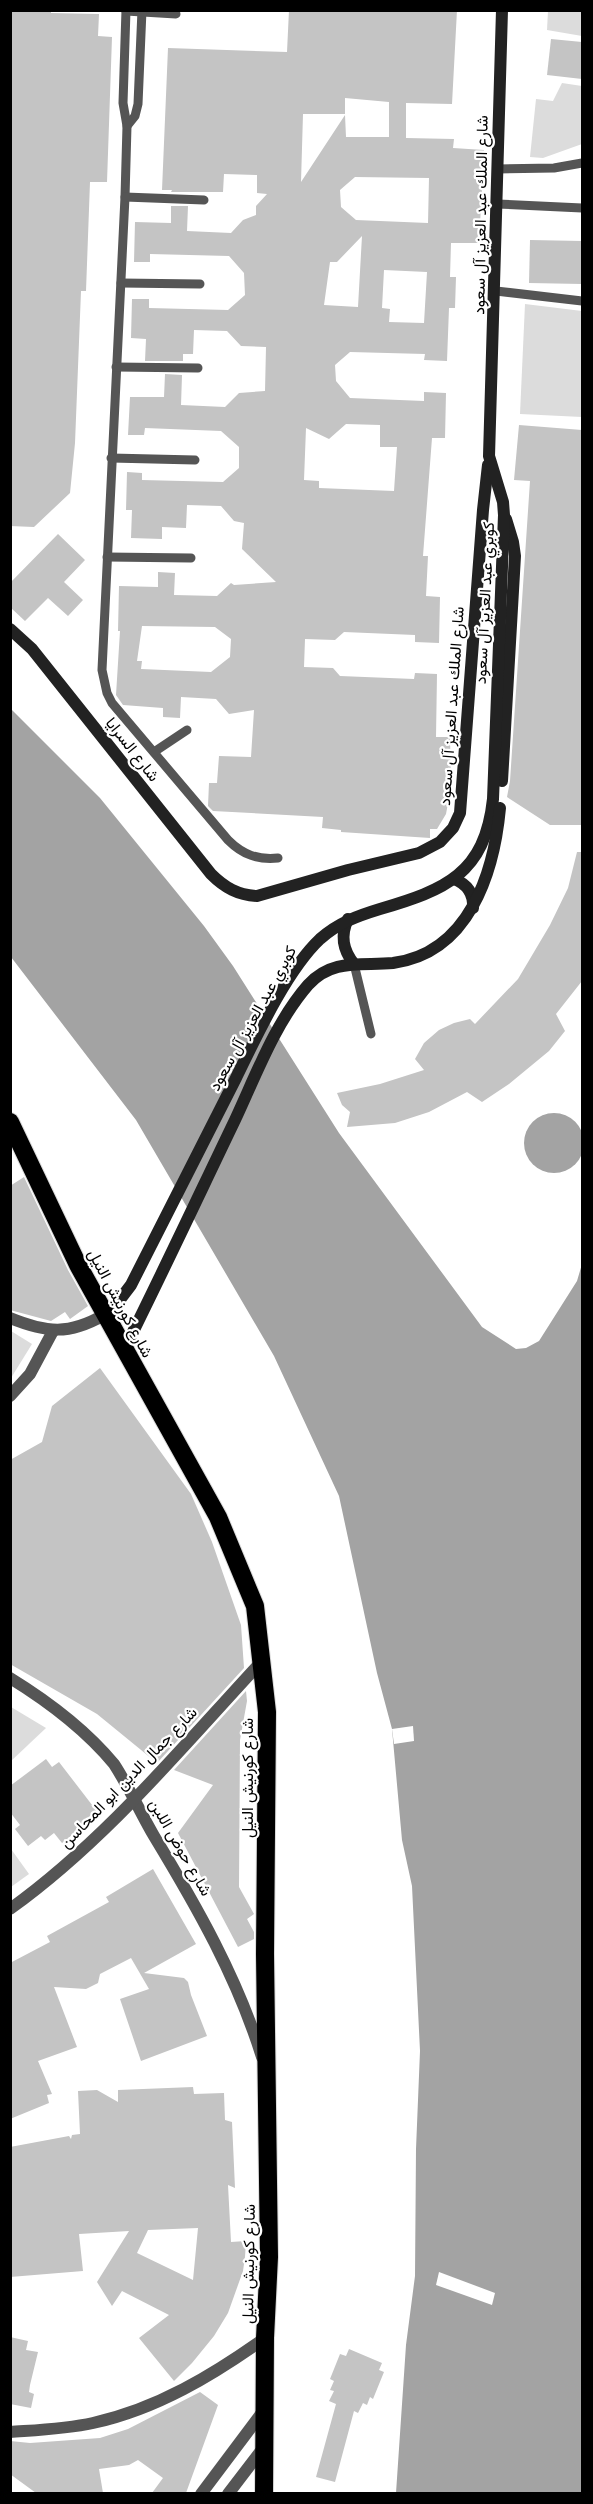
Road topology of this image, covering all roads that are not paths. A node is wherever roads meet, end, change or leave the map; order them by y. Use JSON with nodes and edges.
{"nodes":[{"id":1,"x":502,"y":10,"type":"edge"},
{"id":2,"x":126,"y":11,"type":"edge"},
{"id":3,"x":142,"y":11,"type":"edge"},
{"id":4,"x":176,"y":14,"type":"dead end"},
{"id":5,"x":127,"y":126,"type":"junction"},
{"id":6,"x":582,"y":163,"type":"edge"},
{"id":7,"x":497,"y":169,"type":"junction"},
{"id":8,"x":125,"y":197,"type":"junction"},
{"id":9,"x":204,"y":200,"type":"dead end"},
{"id":10,"x":497,"y":204,"type":"junction"},
{"id":11,"x":582,"y":208,"type":"edge"},
{"id":12,"x":121,"y":283,"type":"junction"},
{"id":13,"x":201,"y":284,"type":"dead end"},
{"id":14,"x":496,"y":291,"type":"junction"},
{"id":15,"x":582,"y":302,"type":"edge"},
{"id":16,"x":116,"y":367,"type":"junction"},
{"id":17,"x":198,"y":368,"type":"dead end"},
{"id":18,"x":489,"y":456,"type":"junction"},
{"id":19,"x":111,"y":458,"type":"junction"},
{"id":20,"x":195,"y":460,"type":"dead end"},
{"id":21,"x":504,"y":515,"type":"junction"},
{"id":22,"x":107,"y":557,"type":"junction"},
{"id":23,"x":191,"y":558,"type":"dead end"},
{"id":24,"x":10,"y":629,"type":"edge"},
{"id":25,"x":187,"y":730,"type":"dead end"},
{"id":26,"x":154,"y":752,"type":"junction"},
{"id":27,"x":279,"y":858,"type":"dead end"},
{"id":28,"x":454,"y":879,"type":"junction"},
{"id":29,"x":231,"y":889,"type":"joint"},
{"id":30,"x":472,"y":909,"type":"junction"},
{"id":31,"x":348,"y":919,"type":"junction"},
{"id":32,"x":354,"y":964,"type":"junction"},
{"id":33,"x":370,"y":1034,"type":"dead end"},
{"id":34,"x":10,"y":1122,"type":"edge"},
{"id":35,"x":104,"y":1315,"type":"junction"},
{"id":36,"x":10,"y":1318,"type":"edge"},
{"id":37,"x":53,"y":1331,"type":"junction"},
{"id":38,"x":124,"y":1350,"type":"junction"},
{"id":39,"x":10,"y":1396,"type":"edge"},
{"id":40,"x":262,"y":1661,"type":"junction"},
{"id":41,"x":10,"y":1678,"type":"edge"},
{"id":42,"x":134,"y":1798,"type":"junction"},
{"id":43,"x":10,"y":1909,"type":"edge"},
{"id":44,"x":267,"y":2072,"type":"junction"},
{"id":45,"x":265,"y":2338,"type":"junction"},
{"id":46,"x":264,"y":2410,"type":"junction"},
{"id":47,"x":10,"y":2432,"type":"edge"},
{"id":48,"x":264,"y":2447,"type":"junction"},
{"id":49,"x":201,"y":2493,"type":"edge"},
{"id":50,"x":228,"y":2493,"type":"edge"},
{"id":51,"x":264,"y":2493,"type":"edge"}],
"edges":[{"from":1,"to":7,"type":"main road","name":"شارع الملك عبد العزيز آل سعود"},
{"from":2,"to":3,"type":"lane"},
{"from":2,"to":5,"type":"lane"},
{"from":3,"to":4,"type":"lane"},
{"from":3,"to":5,"type":"lane"},
{"from":5,"to":8,"type":"lane"},
{"from":6,"to":7,"type":"lane"},
{"from":7,"to":10,"type":"main road","name":"شارع الملك عبد العزيز آل سعود"},
{"from":8,"to":9,"type":"lane"},
{"from":8,"to":12,"type":"lane"},
{"from":10,"to":11,"type":"lane"},
{"from":10,"to":14,"type":"main road","name":"شارع الملك عبد العزيز آل سعود"},
{"from":12,"to":13,"type":"lane"},
{"from":12,"to":16,"type":"lane"},
{"from":14,"to":15,"type":"lane"},
{"from":14,"to":18,"type":"main road","name":"شارع الملك عبد العزيز آل سعود"},
{"from":16,"to":17,"type":"lane"},
{"from":16,"to":19,"type":"lane"},
{"from":18,"to":21,"type":"main road","name":"شارع الملك عبد العزيز آل سعود"},
{"from":18,"to":29,"type":"main road","name":"شارع الملك عبد العزيز آل سعود"},
{"from":19,"to":20,"type":"lane"},
{"from":19,"to":22,"type":"lane"},
{"from":21,"to":28,"type":"main road","name":"كوبري عبد العزيز آل سعود"},
{"from":21,"to":30,"type":"main road","name":"كوبري عبد العزيز آل سعود"},
{"from":22,"to":23,"type":"lane"},
{"from":22,"to":26,"type":"lane"},
{"from":24,"to":29,"type":"main road","name":"شارع السرايا"},
{"from":25,"to":26,"type":"lane"},
{"from":26,"to":27,"type":"lane"},
{"from":28,"to":30,"type":"main road"},
{"from":28,"to":31,"type":"main road","name":"كوبري عبد العزيز آل سعود"},
{"from":30,"to":32,"type":"main road","name":"كوبري عبد العزيز آل سعود"},
{"from":31,"to":32,"type":"main road"},
{"from":31,"to":35,"type":"main road","name":"كوبري عبد العزيز آل سعود"},
{"from":32,"to":33,"type":"lane"},
{"from":32,"to":38,"type":"main road","name":"كوبري عبد العزيز آل سعود"},
{"from":34,"to":35,"type":"highway","name":"شارع كورنيش النيل"},
{"from":35,"to":37,"type":"street"},
{"from":35,"to":38,"type":"highway","name":"شارع كورنيش النيل"},
{"from":36,"to":37,"type":"street"},
{"from":37,"to":39,"type":"street"},
{"from":38,"to":40,"type":"highway","name":"شارع كورنيش النيل"},
{"from":40,"to":42,"type":"street","name":"شارع جمال الدين ابو المحاسن"},
{"from":40,"to":44,"type":"highway","name":"شارع كورنيش النيل"},
{"from":41,"to":42,"type":"street","name":"شارع حوض اللبن"},
{"from":42,"to":43,"type":"street","name":"شارع جمال الدين ابو المحاسن"},
{"from":42,"to":44,"type":"street","name":"شارع حوض اللبن"},
{"from":44,"to":45,"type":"highway","name":"شارع كورنيش النيل"},
{"from":45,"to":46,"type":"highway","name":"شارع كورنيش النيل"},
{"from":45,"to":47,"type":"street"},
{"from":46,"to":48,"type":"highway","name":"شارع كورنيش النيل"},
{"from":46,"to":49,"type":"street"},
{"from":48,"to":50,"type":"street"},
{"from":48,"to":51,"type":"highway","name":"شارع كورنيش النيل"}]}
